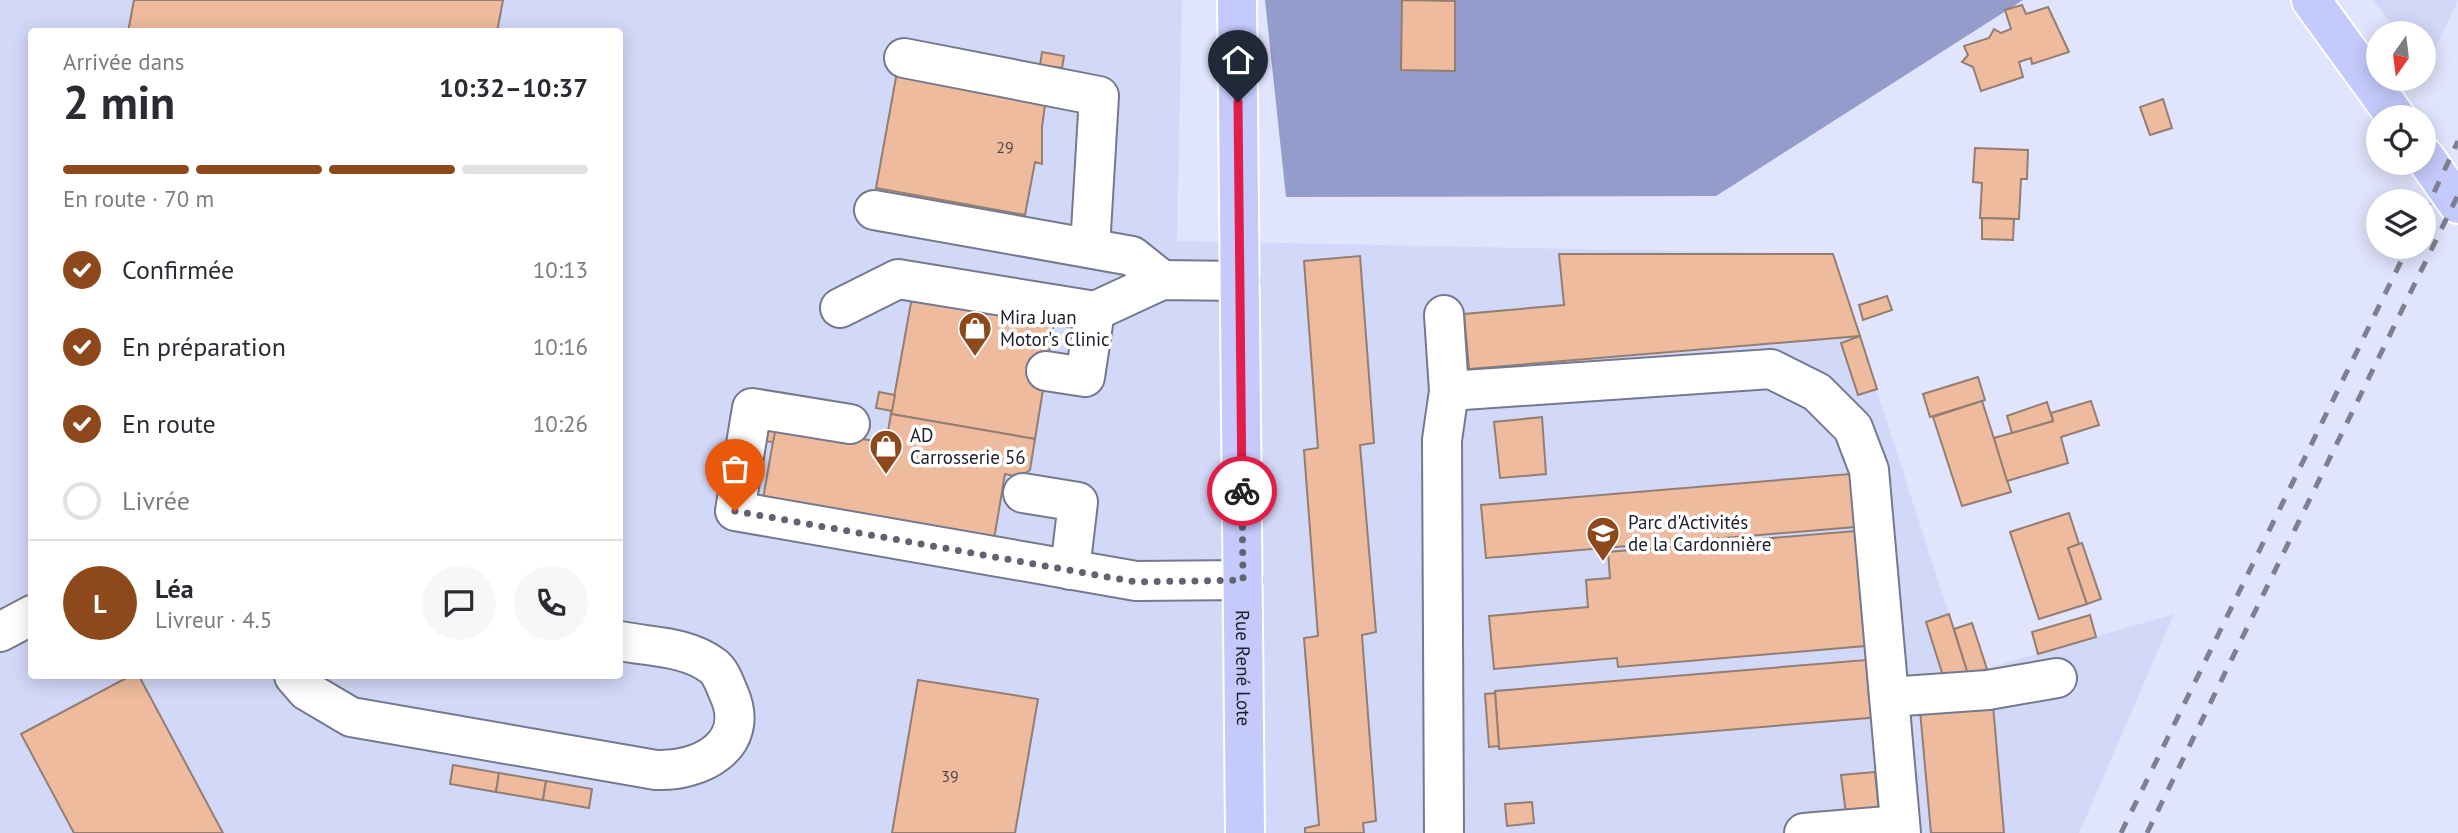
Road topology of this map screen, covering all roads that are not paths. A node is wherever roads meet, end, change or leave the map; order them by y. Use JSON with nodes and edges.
{"nodes":[{"id":1,"x":1237,"y":0,"type":"edge"},
{"id":2,"x":2311,"y":0,"type":"edge"},
{"id":3,"x":904,"y":58,"type":"dead end"},
{"id":4,"x":2387,"y":105,"type":"edge"},
{"id":5,"x":2436,"y":173,"type":"edge"},
{"id":6,"x":2457,"y":202,"type":"edge"},
{"id":7,"x":874,"y":209,"type":"dead end"},
{"id":8,"x":1090,"y":248,"type":"junction"},
{"id":9,"x":1162,"y":280,"type":"junction"},
{"id":10,"x":1240,"y":281,"type":"junction"},
{"id":11,"x":840,"y":308,"type":"dead end"},
{"id":12,"x":1095,"y":311,"type":"junction"},
{"id":13,"x":1444,"y":315,"type":"dead end"},
{"id":14,"x":1046,"y":371,"type":"dead end"},
{"id":15,"x":1448,"y":391,"type":"junction"},
{"id":16,"x":849,"y":424,"type":"dead end"},
{"id":17,"x":1023,"y":493,"type":"dead end"},
{"id":18,"x":1070,"y":570,"type":"junction"},
{"id":19,"x":1243,"y":580,"type":"junction"},
{"id":20,"x":28,"y":617,"type":"edge"},
{"id":21,"x":0,"y":632,"type":"edge"},
{"id":22,"x":623,"y":642,"type":"edge"},
{"id":23,"x":2057,"y":678,"type":"dead end"},
{"id":24,"x":297,"y":679,"type":"edge"},
{"id":25,"x":1889,"y":697,"type":"junction"},
{"id":26,"x":1901,"y":829,"type":"edge"},
{"id":27,"x":1245,"y":833,"type":"edge"},
{"id":28,"x":1444,"y":833,"type":"edge"},
{"id":29,"x":1804,"y":833,"type":"edge"}],
"edges":[{"from":1,"to":10,"type":"main road","name":"Rue René Lote"},
{"from":2,"to":4,"type":"main road"},
{"from":3,"to":8,"type":"street"},
{"from":5,"to":6,"type":"main road"},
{"from":7,"to":8,"type":"street"},
{"from":8,"to":9,"type":"street"},
{"from":9,"to":10,"type":"street"},
{"from":9,"to":12,"type":"street"},
{"from":10,"to":19,"type":"main road","name":"Rue René Lote"},
{"from":11,"to":12,"type":"street"},
{"from":12,"to":14,"type":"street"},
{"from":13,"to":15,"type":"street"},
{"from":15,"to":25,"type":"street"},
{"from":15,"to":28,"type":"street"},
{"from":16,"to":18,"type":"street"},
{"from":17,"to":18,"type":"street"},
{"from":18,"to":19,"type":"street"},
{"from":19,"to":27,"type":"main road","name":"Rue René Lote"},
{"from":20,"to":21,"type":"street"},
{"from":22,"to":24,"type":"street"},
{"from":23,"to":25,"type":"street"},
{"from":25,"to":26,"type":"street"},
{"from":26,"to":29,"type":"street"}]}
